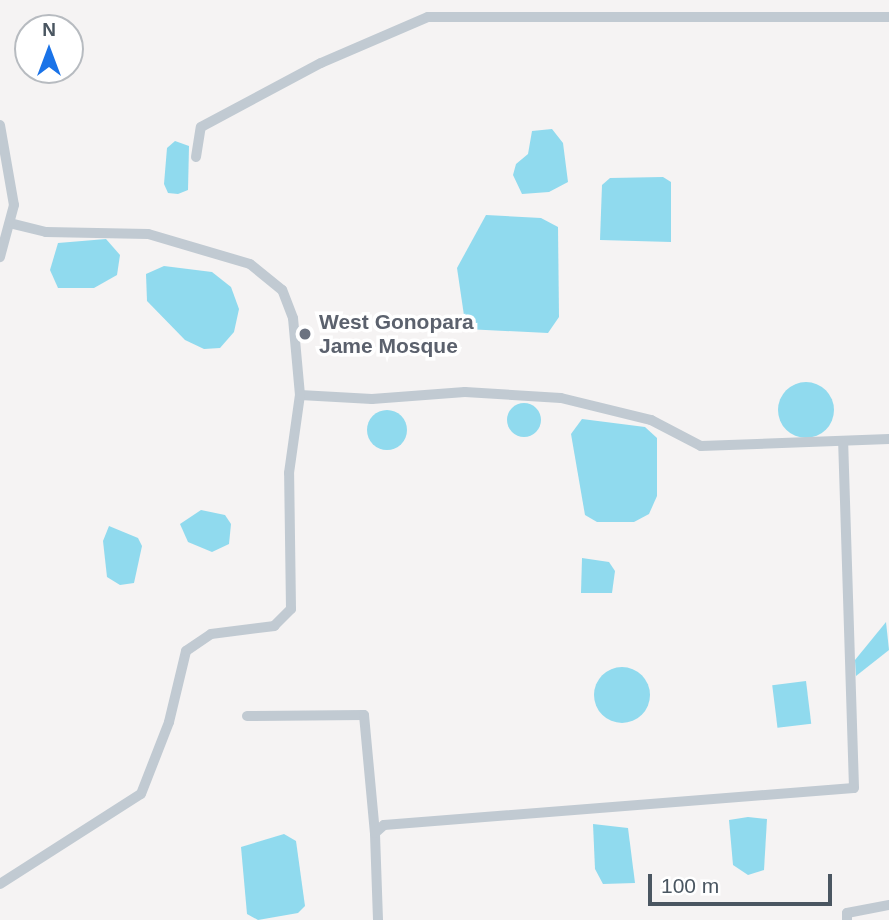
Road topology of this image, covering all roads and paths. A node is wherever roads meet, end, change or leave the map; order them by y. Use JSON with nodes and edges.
{"nodes":[{"id":1,"x":889,"y":17,"type":"edge"},
{"id":2,"x":0,"y":125,"type":"edge"},
{"id":3,"x":196,"y":157,"type":"dead end"},
{"id":4,"x":13,"y":225,"type":"junction"},
{"id":5,"x":0,"y":257,"type":"edge"},
{"id":6,"x":300,"y":395,"type":"junction"},
{"id":7,"x":889,"y":439,"type":"edge"},
{"id":8,"x":843,"y":443,"type":"junction"},
{"id":9,"x":247,"y":716,"type":"dead end"},
{"id":10,"x":375,"y":833,"type":"junction"},
{"id":11,"x":0,"y":884,"type":"edge"},
{"id":12,"x":889,"y":905,"type":"edge"},
{"id":13,"x":379,"y":920,"type":"edge"},
{"id":14,"x":847,"y":920,"type":"edge"}],
"edges":[{"from":1,"to":3,"type":"street"},
{"from":2,"to":4,"type":"street"},
{"from":4,"to":5,"type":"street"},
{"from":4,"to":6,"type":"street"},
{"from":6,"to":8,"type":"street"},
{"from":6,"to":11,"type":"street"},
{"from":7,"to":8,"type":"street"},
{"from":8,"to":10,"type":"street"},
{"from":9,"to":10,"type":"street"},
{"from":10,"to":13,"type":"street"},
{"from":12,"to":14,"type":"street"}]}
